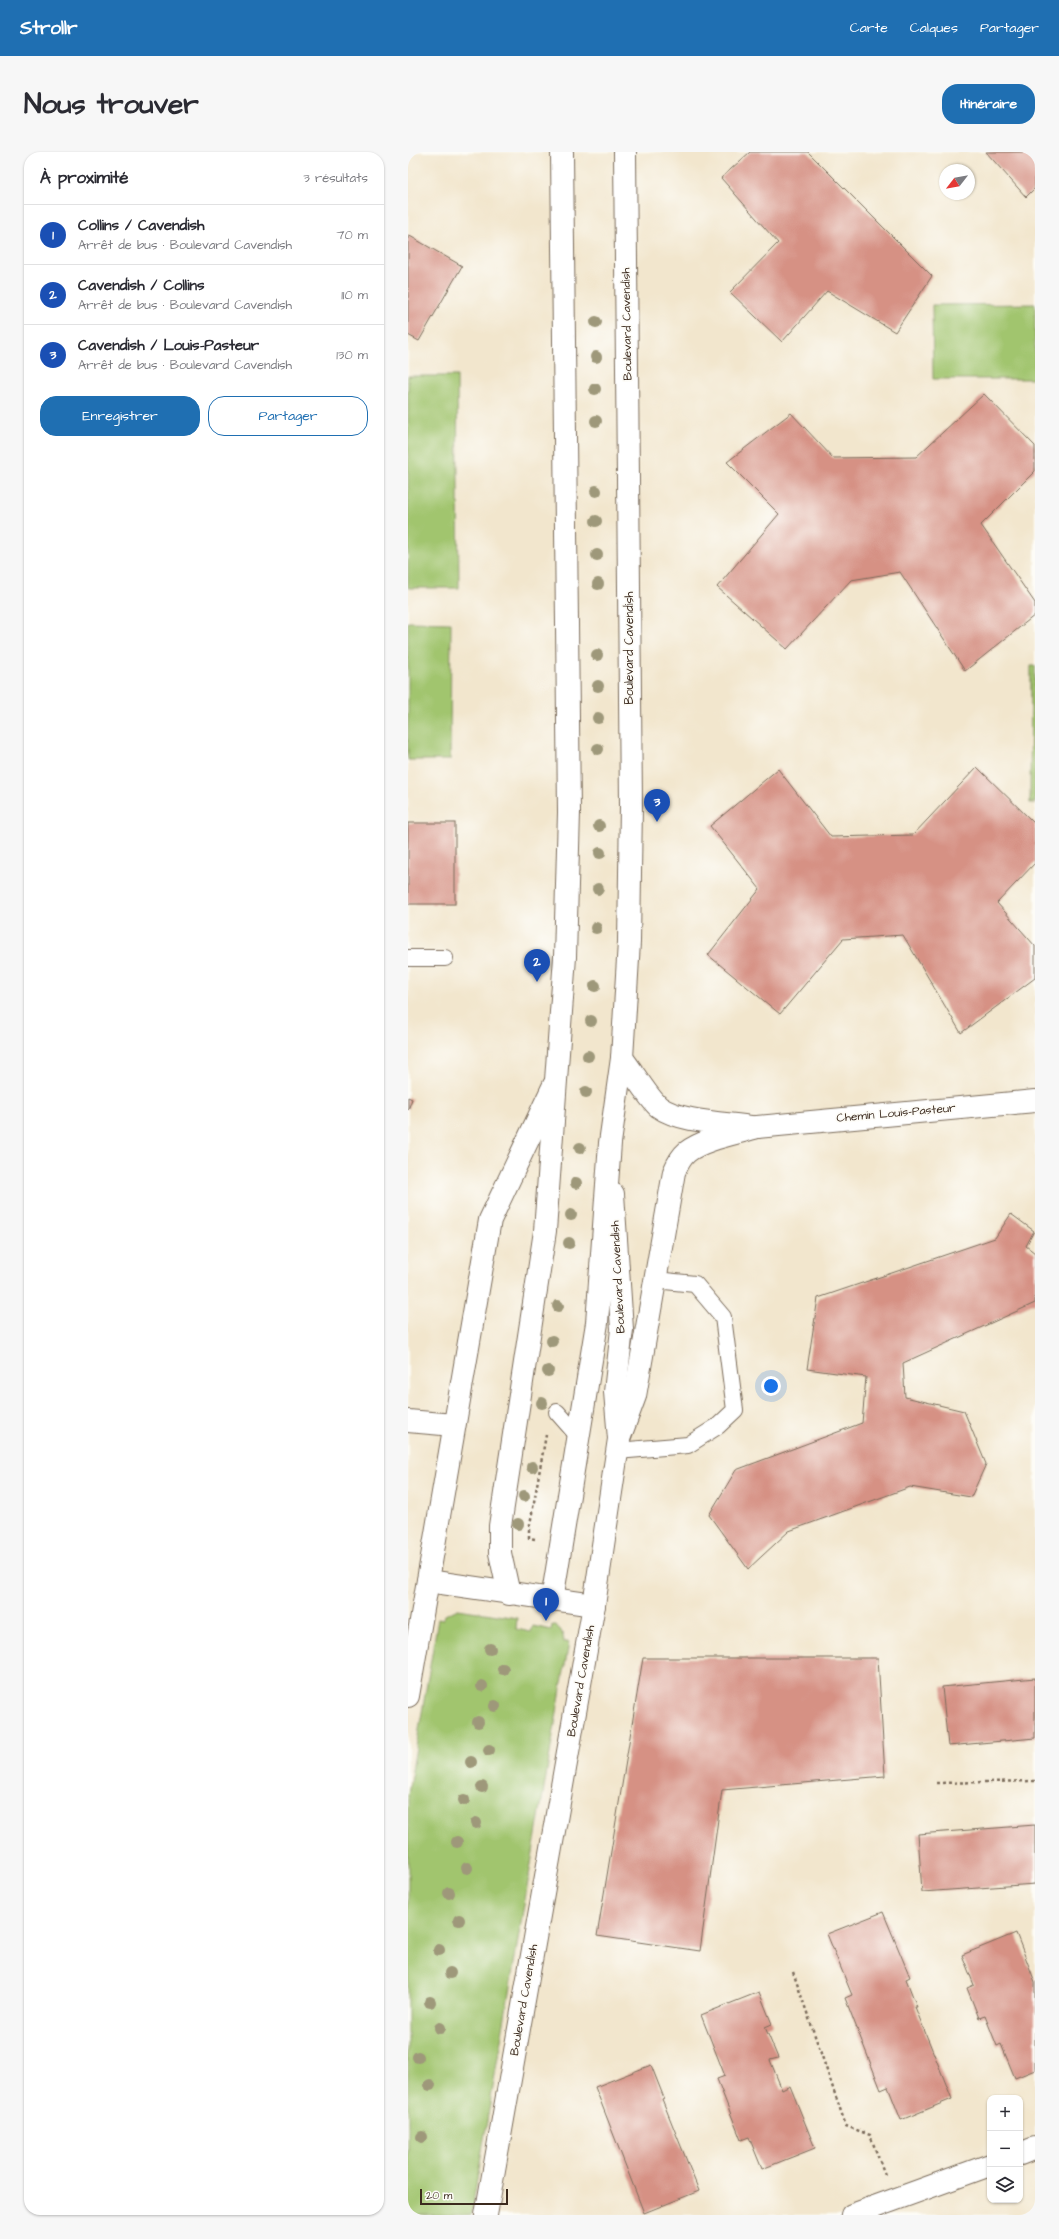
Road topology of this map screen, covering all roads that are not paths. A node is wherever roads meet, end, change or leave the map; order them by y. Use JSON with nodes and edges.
{"nodes":[{"id":1,"x":562,"y":152,"type":"edge"},
{"id":2,"x":625,"y":152,"type":"edge"},
{"id":3,"x":408,"y":958,"type":"edge"},
{"id":4,"x":445,"y":958,"type":"dead end"},
{"id":5,"x":622,"y":1058,"type":"junction"},
{"id":6,"x":554,"y":1085,"type":"junction"},
{"id":7,"x":1035,"y":1101,"type":"edge"},
{"id":8,"x":757,"y":1127,"type":"junction"},
{"id":9,"x":610,"y":1143,"type":"junction"},
{"id":10,"x":655,"y":1280,"type":"junction"},
{"id":11,"x":557,"y":1412,"type":"dead end"},
{"id":12,"x":408,"y":1421,"type":"edge"},
{"id":13,"x":454,"y":1425,"type":"junction"},
{"id":14,"x":579,"y":1437,"type":"junction"},
{"id":15,"x":618,"y":1445,"type":"junction"},
{"id":16,"x":428,"y":1581,"type":"junction"},
{"id":17,"x":509,"y":1594,"type":"junction"},
{"id":18,"x":552,"y":1600,"type":"junction"},
{"id":19,"x":594,"y":1605,"type":"junction"},
{"id":20,"x":408,"y":1696,"type":"edge"},
{"id":21,"x":1035,"y":2148,"type":"edge"},
{"id":22,"x":1023,"y":2153,"type":"edge"},
{"id":23,"x":987,"y":2166,"type":"edge"},
{"id":24,"x":486,"y":2215,"type":"edge"},
{"id":25,"x":852,"y":2215,"type":"edge"}],
"edges":[{"from":1,"to":6,"type":"main road"},
{"from":2,"to":5,"type":"main road","name":"Boulevard Cavendish"},
{"from":3,"to":4,"type":"lane"},
{"from":5,"to":8,"type":"main road"},
{"from":5,"to":9,"type":"main road","name":"Boulevard Cavendish"},
{"from":6,"to":13,"type":"main road"},
{"from":6,"to":17,"type":"main road"},
{"from":7,"to":8,"type":"main road","name":"Chemin Louis-Pasteur"},
{"from":8,"to":10,"type":"main road"},
{"from":9,"to":14,"type":"main road","name":"Boulevard Cavendish"},
{"from":9,"to":15,"type":"main road","name":"Boulevard Cavendish"},
{"from":10,"to":15,"type":"main road"},
{"from":10,"to":15,"type":"lane"},
{"from":11,"to":14,"type":"lane"},
{"from":12,"to":13,"type":"main road"},
{"from":13,"to":16,"type":"main road"},
{"from":14,"to":18,"type":"main road","name":"Boulevard Cavendish"},
{"from":15,"to":19,"type":"main road","name":"Boulevard Cavendish"},
{"from":16,"to":17,"type":"main road"},
{"from":16,"to":20,"type":"main road"},
{"from":17,"to":18,"type":"main road"},
{"from":18,"to":19,"type":"main road"},
{"from":19,"to":24,"type":"main road","name":"Boulevard Cavendish"},
{"from":21,"to":22,"type":"main road"},
{"from":23,"to":25,"type":"main road"}]}
